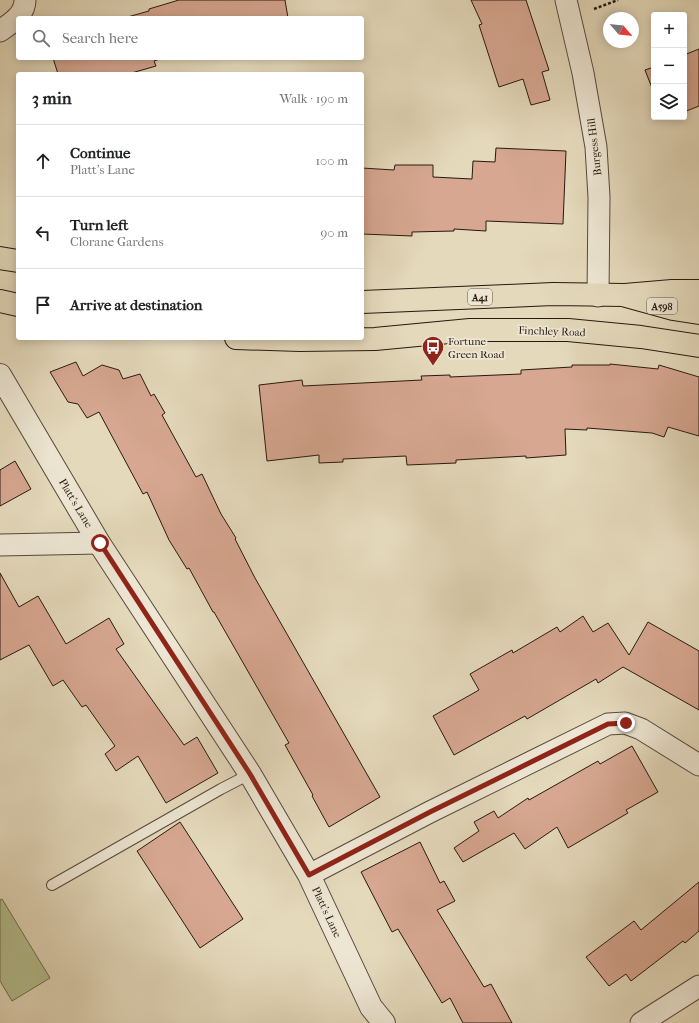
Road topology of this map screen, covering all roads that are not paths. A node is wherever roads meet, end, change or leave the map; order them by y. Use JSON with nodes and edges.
{"nodes":[{"id":1,"x":25,"y":0,"type":"edge"},
{"id":2,"x":566,"y":0,"type":"edge"},
{"id":3,"x":19,"y":16,"type":"edge"},
{"id":4,"x":16,"y":18,"type":"edge"},
{"id":5,"x":0,"y":31,"type":"edge"},
{"id":6,"x":0,"y":258,"type":"edge"},
{"id":7,"x":16,"y":261,"type":"edge"},
{"id":8,"x":699,"y":291,"type":"edge"},
{"id":9,"x":598,"y":296,"type":"junction"},
{"id":10,"x":625,"y":296,"type":"junction"},
{"id":11,"x":0,"y":301,"type":"edge"},
{"id":12,"x":364,"y":302,"type":"edge"},
{"id":13,"x":16,"y":305,"type":"edge"},
{"id":14,"x":699,"y":313,"type":"edge"},
{"id":15,"x":364,"y":339,"type":"edge"},
{"id":16,"x":699,"y":346,"type":"edge"},
{"id":17,"x":0,"y":375,"type":"edge"},
{"id":18,"x":100,"y":543,"type":"junction"},
{"id":19,"x":0,"y":545,"type":"edge"},
{"id":20,"x":699,"y":765,"type":"edge"},
{"id":21,"x":250,"y":774,"type":"junction"},
{"id":22,"x":309,"y":875,"type":"junction"},
{"id":23,"x":52,"y":885,"type":"dead end"},
{"id":24,"x":699,"y":986,"type":"edge"},
{"id":25,"x":384,"y":1023,"type":"edge"},
{"id":26,"x":641,"y":1023,"type":"edge"}],
"edges":[{"from":1,"to":3,"type":"street"},
{"from":2,"to":9,"type":"street","name":"Burgess Hill"},
{"from":4,"to":5,"type":"street"},
{"from":6,"to":7,"type":"main road"},
{"from":8,"to":10,"type":"main road","number":"A41"},
{"from":9,"to":10,"type":"main road","number":"A41"},
{"from":9,"to":12,"type":"main road","number":"A41"},
{"from":10,"to":14,"type":"main road","number":"A598"},
{"from":11,"to":13,"type":"main road"},
{"from":15,"to":16,"type":"main road","name":"Finchley Road"},
{"from":17,"to":18,"type":"street","name":"Platt's Lane"},
{"from":18,"to":19,"type":"street"},
{"from":18,"to":21,"type":"street","name":"Platt's Lane"},
{"from":20,"to":22,"type":"street"},
{"from":21,"to":22,"type":"street","name":"Platt's Lane"},
{"from":21,"to":23,"type":"lane"},
{"from":22,"to":25,"type":"street","name":"Platt's Lane"},
{"from":24,"to":26,"type":"street"}]}
